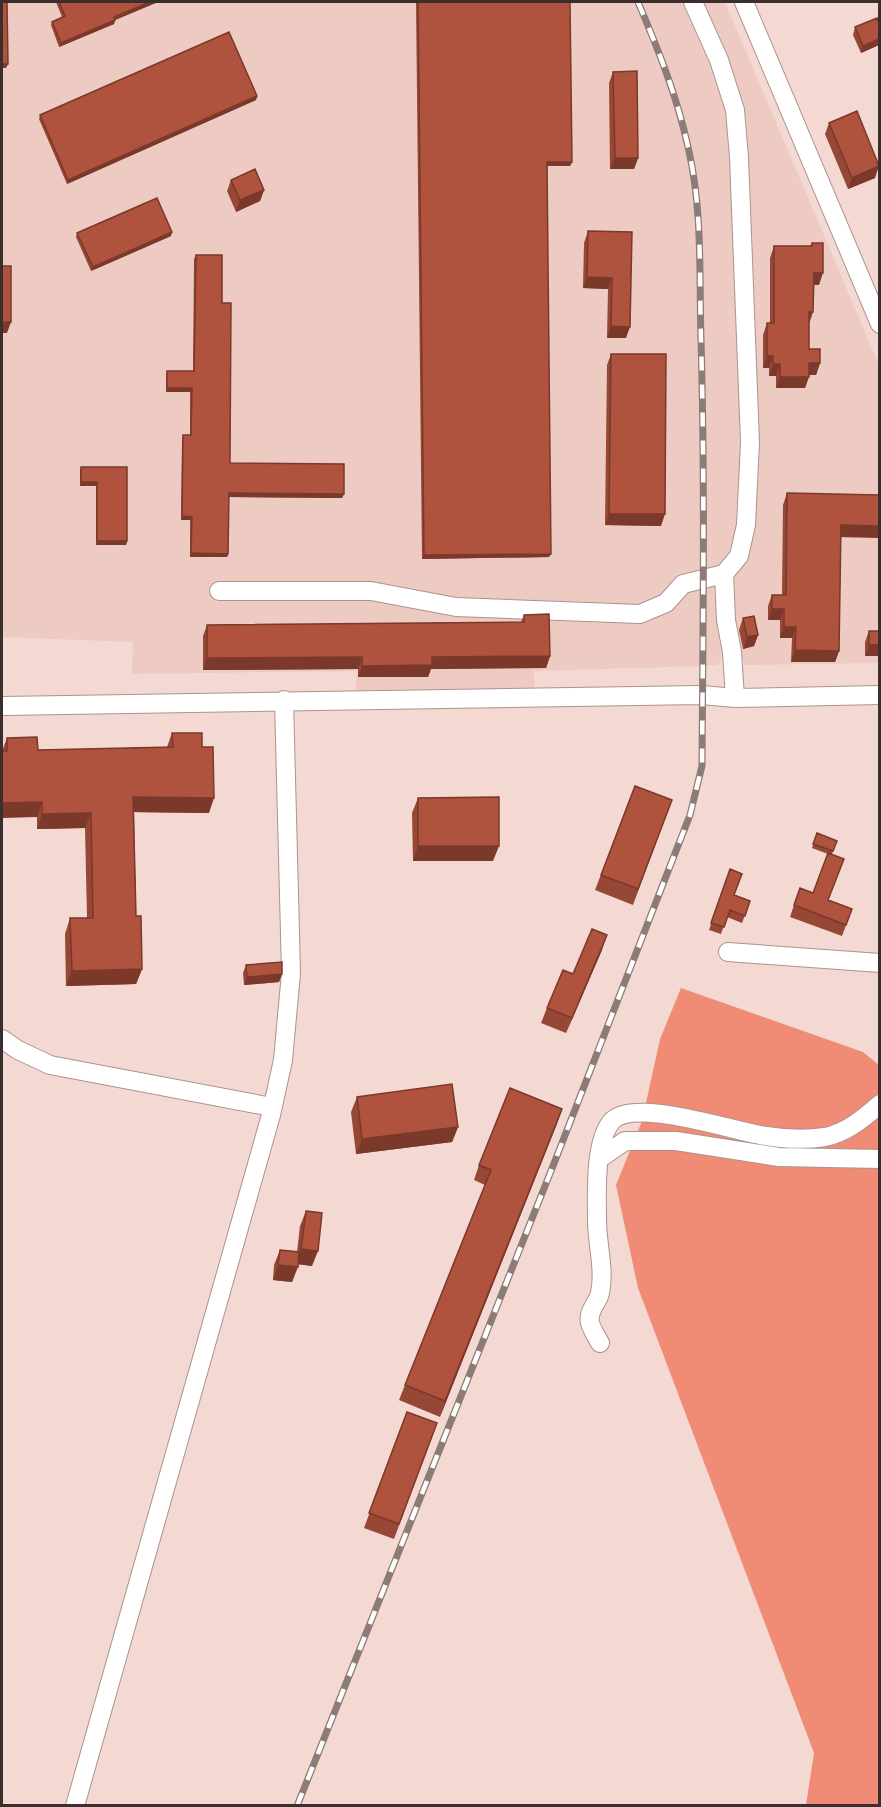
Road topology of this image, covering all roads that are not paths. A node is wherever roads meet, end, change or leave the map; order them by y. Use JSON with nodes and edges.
{"nodes":[{"id":1,"x":693,"y":2,"type":"edge"},
{"id":2,"x":744,"y":2,"type":"edge"},
{"id":3,"x":879,"y":324,"type":"edge"},
{"id":4,"x":724,"y":574,"type":"junction"},
{"id":5,"x":219,"y":591,"type":"dead end"},
{"id":6,"x":879,"y":695,"type":"edge"},
{"id":7,"x":735,"y":698,"type":"junction"},
{"id":8,"x":284,"y":700,"type":"junction"},
{"id":9,"x":2,"y":706,"type":"edge"},
{"id":10,"x":728,"y":952,"type":"dead end"},
{"id":11,"x":879,"y":963,"type":"edge"},
{"id":12,"x":2,"y":1039,"type":"edge"},
{"id":13,"x":879,"y":1104,"type":"edge"},
{"id":14,"x":272,"y":1107,"type":"junction"},
{"id":15,"x":599,"y":1159,"type":"junction"},
{"id":16,"x":879,"y":1159,"type":"edge"},
{"id":17,"x":600,"y":1343,"type":"dead end"},
{"id":18,"x":75,"y":1806,"type":"edge"}],
"edges":[{"from":1,"to":4,"type":"street"},
{"from":2,"to":3,"type":"street"},
{"from":4,"to":5,"type":"street"},
{"from":4,"to":7,"type":"street"},
{"from":6,"to":7,"type":"street"},
{"from":7,"to":8,"type":"street"},
{"from":8,"to":9,"type":"street"},
{"from":8,"to":14,"type":"street"},
{"from":10,"to":11,"type":"street"},
{"from":12,"to":14,"type":"street"},
{"from":13,"to":15,"type":"street"},
{"from":14,"to":18,"type":"street"},
{"from":15,"to":16,"type":"street"},
{"from":15,"to":17,"type":"street"}]}
